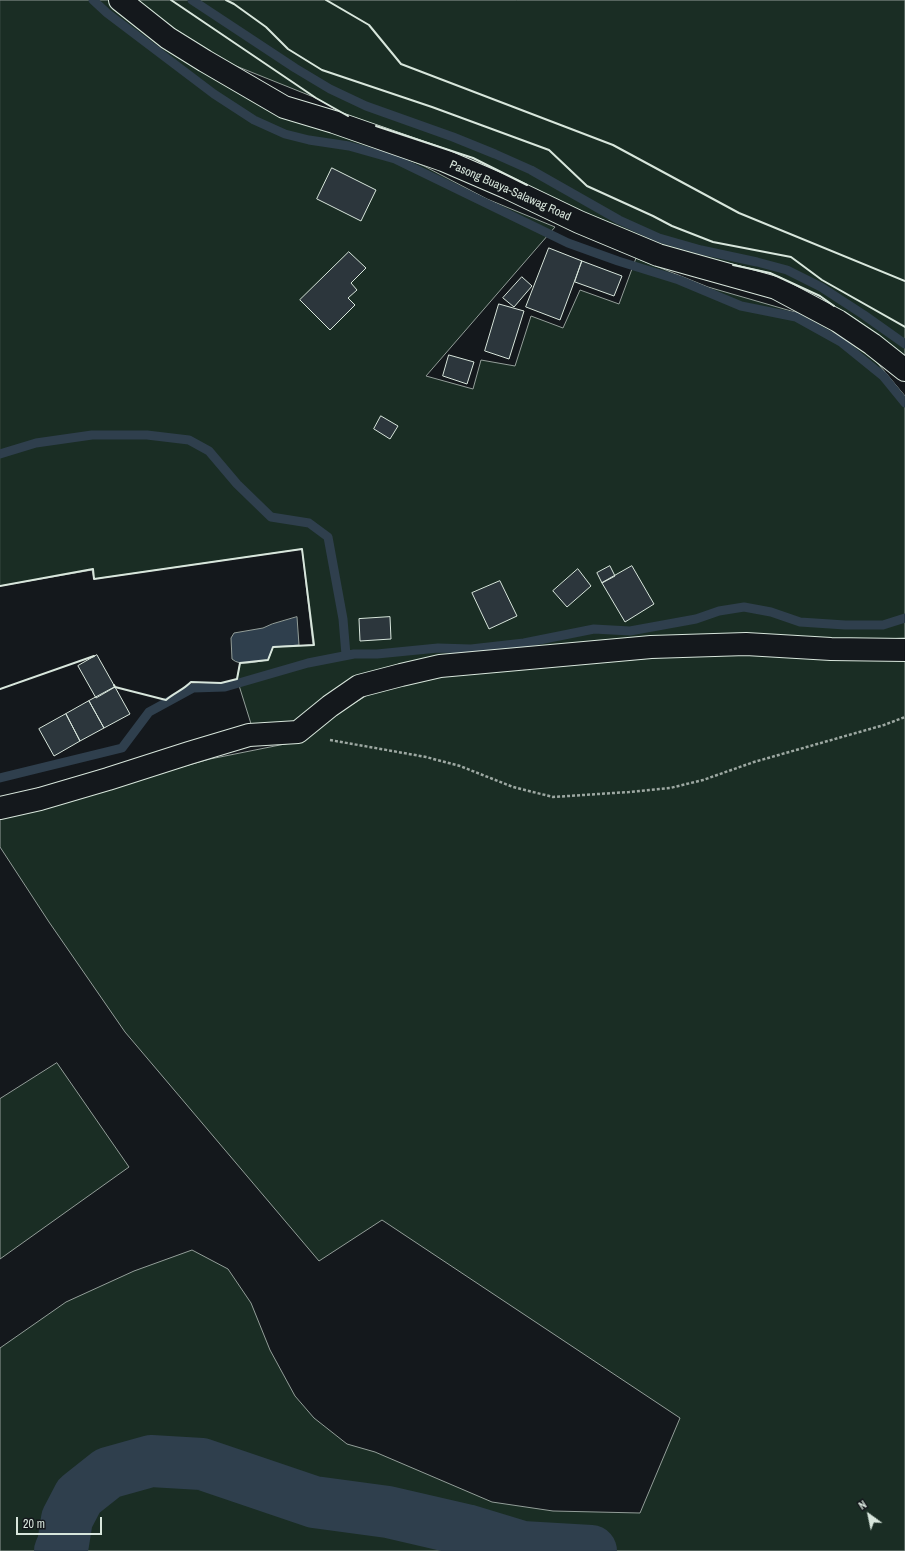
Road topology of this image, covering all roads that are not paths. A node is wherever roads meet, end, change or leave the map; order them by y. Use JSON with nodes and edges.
{"nodes":[{"id":1,"x":120,"y":0,"type":"edge"},
{"id":2,"x":905,"y":370,"type":"edge"},
{"id":3,"x":905,"y":650,"type":"edge"},
{"id":4,"x":0,"y":808,"type":"edge"}],
"edges":[{"from":1,"to":2,"type":"street","name":"Pasong Buaya-Salawag Road"},
{"from":3,"to":4,"type":"street"}]}
